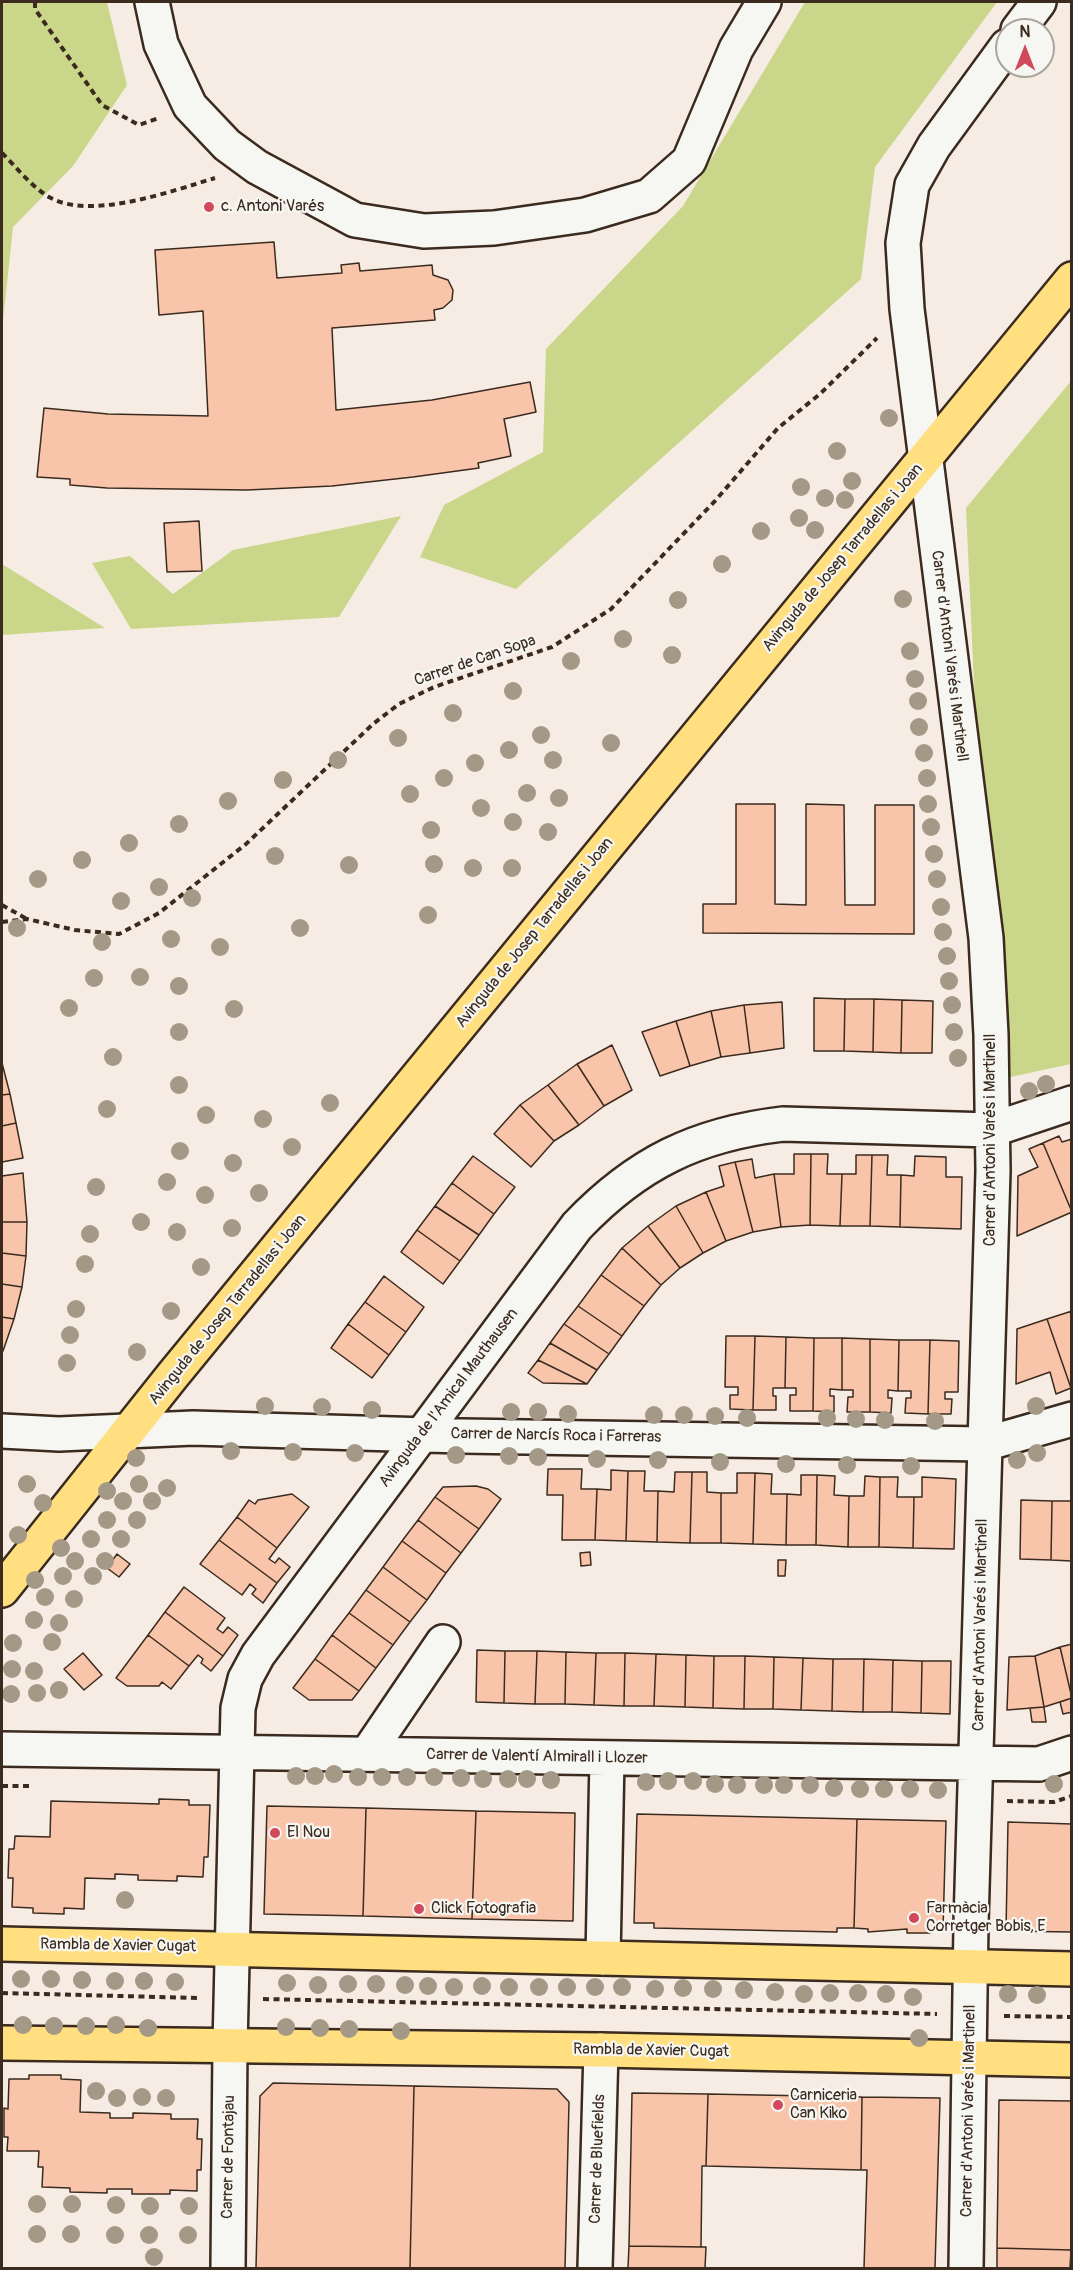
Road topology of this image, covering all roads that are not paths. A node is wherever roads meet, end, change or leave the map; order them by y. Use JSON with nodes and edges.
{"nodes":[{"id":1,"x":153,"y":2,"type":"edge"},
{"id":2,"x":764,"y":2,"type":"edge"},
{"id":3,"x":1039,"y":2,"type":"edge"},
{"id":4,"x":1027,"y":18,"type":"edge"},
{"id":5,"x":995,"y":62,"type":"edge"},
{"id":6,"x":1071,"y":279,"type":"edge"},
{"id":7,"x":926,"y":458,"type":"junction"},
{"id":8,"x":992,"y":1081,"type":"junction"},
{"id":9,"x":1071,"y":1103,"type":"edge"},
{"id":10,"x":951,"y":1129,"type":"junction"},
{"id":11,"x":991,"y":1130,"type":"junction"},
{"id":12,"x":1071,"y":1419,"type":"edge"},
{"id":13,"x":2,"y":1431,"type":"edge"},
{"id":14,"x":129,"y":1431,"type":"junction"},
{"id":15,"x":422,"y":1434,"type":"junction"},
{"id":16,"x":985,"y":1444,"type":"junction"},
{"id":17,"x":2,"y":1590,"type":"edge"},
{"id":18,"x":443,"y":1642,"type":"dead end"},
{"id":19,"x":2,"y":1749,"type":"edge"},
{"id":20,"x":237,"y":1753,"type":"junction"},
{"id":21,"x":1071,"y":1753,"type":"edge"},
{"id":22,"x":367,"y":1754,"type":"junction"},
{"id":23,"x":607,"y":1758,"type":"junction"},
{"id":24,"x":977,"y":1764,"type":"junction"},
{"id":25,"x":2,"y":1944,"type":"edge"},
{"id":26,"x":234,"y":1949,"type":"junction"},
{"id":27,"x":603,"y":1958,"type":"junction"},
{"id":28,"x":972,"y":1967,"type":"junction"},
{"id":29,"x":1071,"y":1969,"type":"edge"},
{"id":30,"x":2,"y":2043,"type":"edge"},
{"id":31,"x":230,"y":2046,"type":"junction"},
{"id":32,"x":601,"y":2050,"type":"junction"},
{"id":33,"x":971,"y":2058,"type":"junction"},
{"id":34,"x":1071,"y":2060,"type":"edge"},
{"id":35,"x":228,"y":2268,"type":"edge"},
{"id":36,"x":595,"y":2268,"type":"edge"},
{"id":37,"x":966,"y":2268,"type":"edge"}],
"edges":[{"from":1,"to":2,"type":"street"},
{"from":3,"to":4,"type":"street"},
{"from":5,"to":7,"type":"street","name":"Carrer d'Antoni Varés i Martinell"},
{"from":6,"to":7,"type":"main road","name":"Avinguda de Josep Tarradellas i Joan"},
{"from":7,"to":8,"type":"street","name":"Carrer d'Antoni Varés i Martinell"},
{"from":7,"to":14,"type":"main road","name":"Avinguda de Josep Tarradellas i Joan"},
{"from":8,"to":10,"type":"street"},
{"from":8,"to":11,"type":"street","name":"Carrer d'Antoni Varés i Martinell"},
{"from":9,"to":11,"type":"street","name":"Avinguda de l'Amical Mauthausen"},
{"from":10,"to":11,"type":"street","name":"Avinguda de l'Amical Mauthausen"},
{"from":10,"to":15,"type":"street","name":"Avinguda de l'Amical Mauthausen"},
{"from":11,"to":16,"type":"street","name":"Carrer d'Antoni Varés i Martinell"},
{"from":12,"to":16,"type":"street","name":"Carrer de Narcís Roca i Farreras"},
{"from":13,"to":14,"type":"street","name":"Carrer de Narcís Roca i Farreras"},
{"from":14,"to":15,"type":"street","name":"Carrer de Narcís Roca i Farreras"},
{"from":14,"to":17,"type":"main road","name":"Avinguda de Josep Tarradellas i Joan"},
{"from":15,"to":16,"type":"street","name":"Carrer de Narcís Roca i Farreras"},
{"from":15,"to":20,"type":"street","name":"Avinguda de l'Amical Mauthausen"},
{"from":16,"to":24,"type":"street","name":"Carrer d'Antoni Varés i Martinell"},
{"from":18,"to":22,"type":"street"},
{"from":19,"to":20,"type":"street","name":"Carrer de Valentí Almirall i Llozer"},
{"from":20,"to":22,"type":"street","name":"Carrer de Valentí Almirall i Llozer"},
{"from":20,"to":26,"type":"street","name":"Avinguda de l'Amical Mauthausen"},
{"from":21,"to":24,"type":"street","name":"Carrer de Valentí Almirall i Llozer"},
{"from":22,"to":23,"type":"street","name":"Carrer de Valentí Almirall i Llozer"},
{"from":23,"to":24,"type":"street","name":"Carrer de Valentí Almirall i Llozer"},
{"from":23,"to":27,"type":"street"},
{"from":24,"to":28,"type":"street","name":"Carrer d'Antoni Varés i Martinell"},
{"from":25,"to":26,"type":"main road","name":"Rambla de Xavier Cugat"},
{"from":26,"to":27,"type":"main road","name":"Rambla de Xavier Cugat"},
{"from":26,"to":31,"type":"street"},
{"from":27,"to":28,"type":"main road","name":"Rambla de Xavier Cugat"},
{"from":28,"to":29,"type":"main road","name":"Rambla de Xavier Cugat"},
{"from":28,"to":33,"type":"street","name":"Carrer d'Antoni Varés i Martinell"},
{"from":30,"to":31,"type":"main road","name":"Rambla de Xavier Cugat"},
{"from":31,"to":32,"type":"main road","name":"Rambla de Xavier Cugat"},
{"from":31,"to":35,"type":"street","name":"Carrer de Fontajau"},
{"from":32,"to":33,"type":"main road","name":"Rambla de Xavier Cugat"},
{"from":32,"to":36,"type":"street","name":"Carrer de Bluefields"},
{"from":33,"to":34,"type":"main road","name":"Rambla de Xavier Cugat"},
{"from":33,"to":37,"type":"street","name":"Carrer d'Antoni Varés i Martinell"}]}
